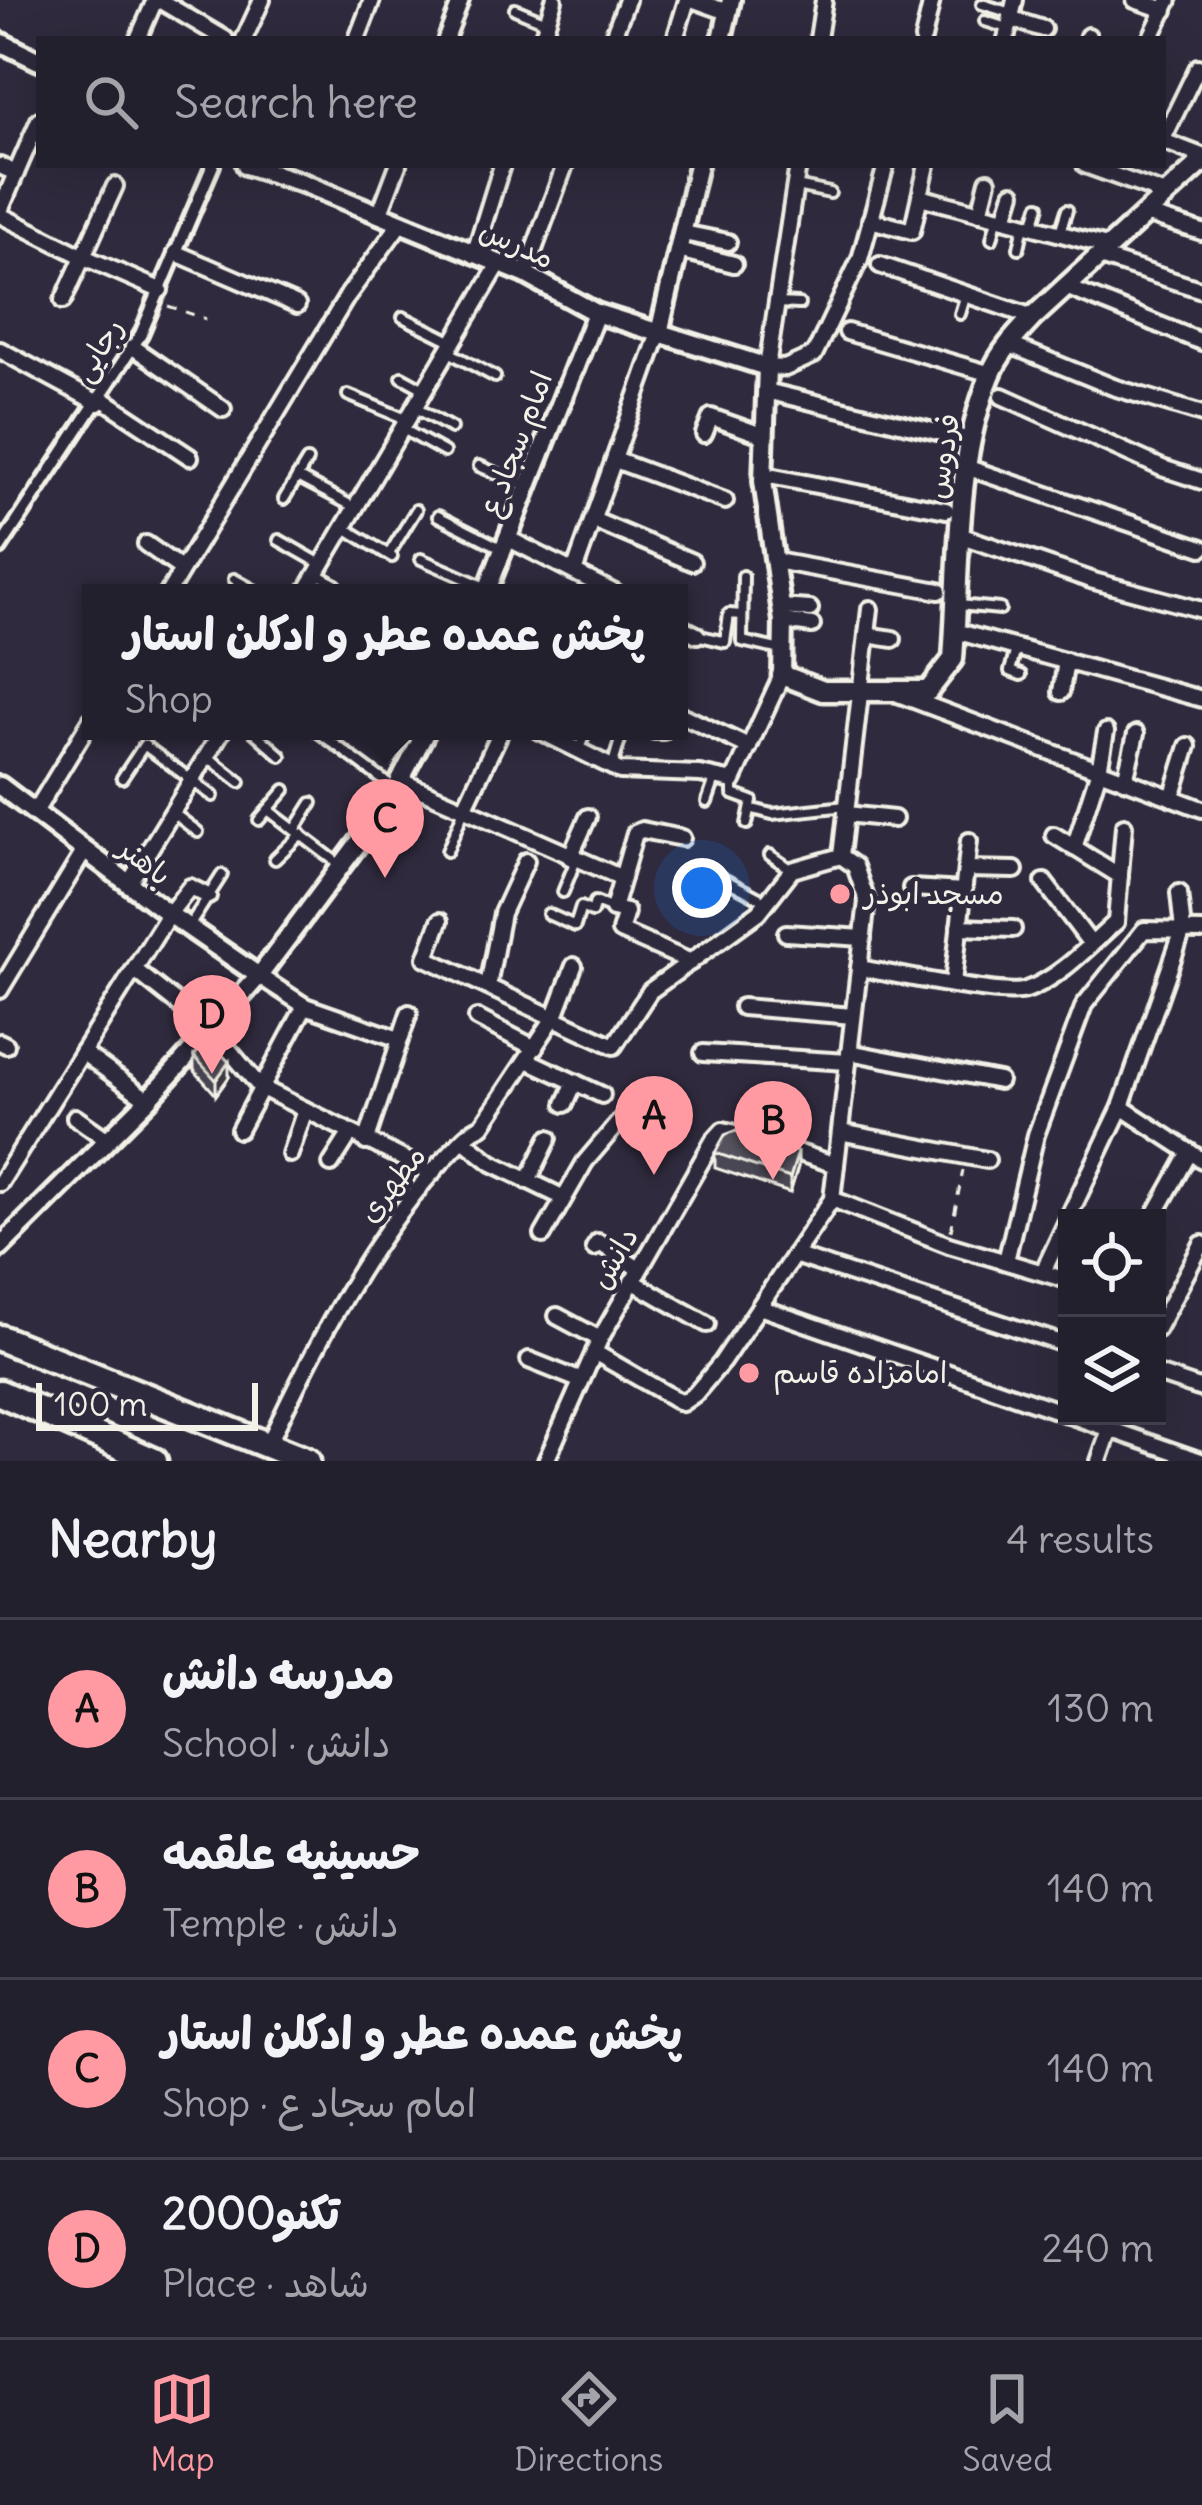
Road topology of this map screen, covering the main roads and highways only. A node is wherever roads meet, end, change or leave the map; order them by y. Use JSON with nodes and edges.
{"nodes":[{"id":1,"x":1202,"y":159,"type":"edge"},
{"id":2,"x":782,"y":675,"type":"road end"},
{"id":3,"x":0,"y":1338,"type":"edge"},
{"id":4,"x":0,"y":1393,"type":"edge"},
{"id":5,"x":154,"y":1461,"type":"edge"},
{"id":6,"x":307,"y":1461,"type":"edge"}],
"edges":[{"from":1,"to":2,"type":"main road","name":"فردوس"},
{"from":3,"to":6,"type":"highway"},
{"from":4,"to":5,"type":"highway"}]}
